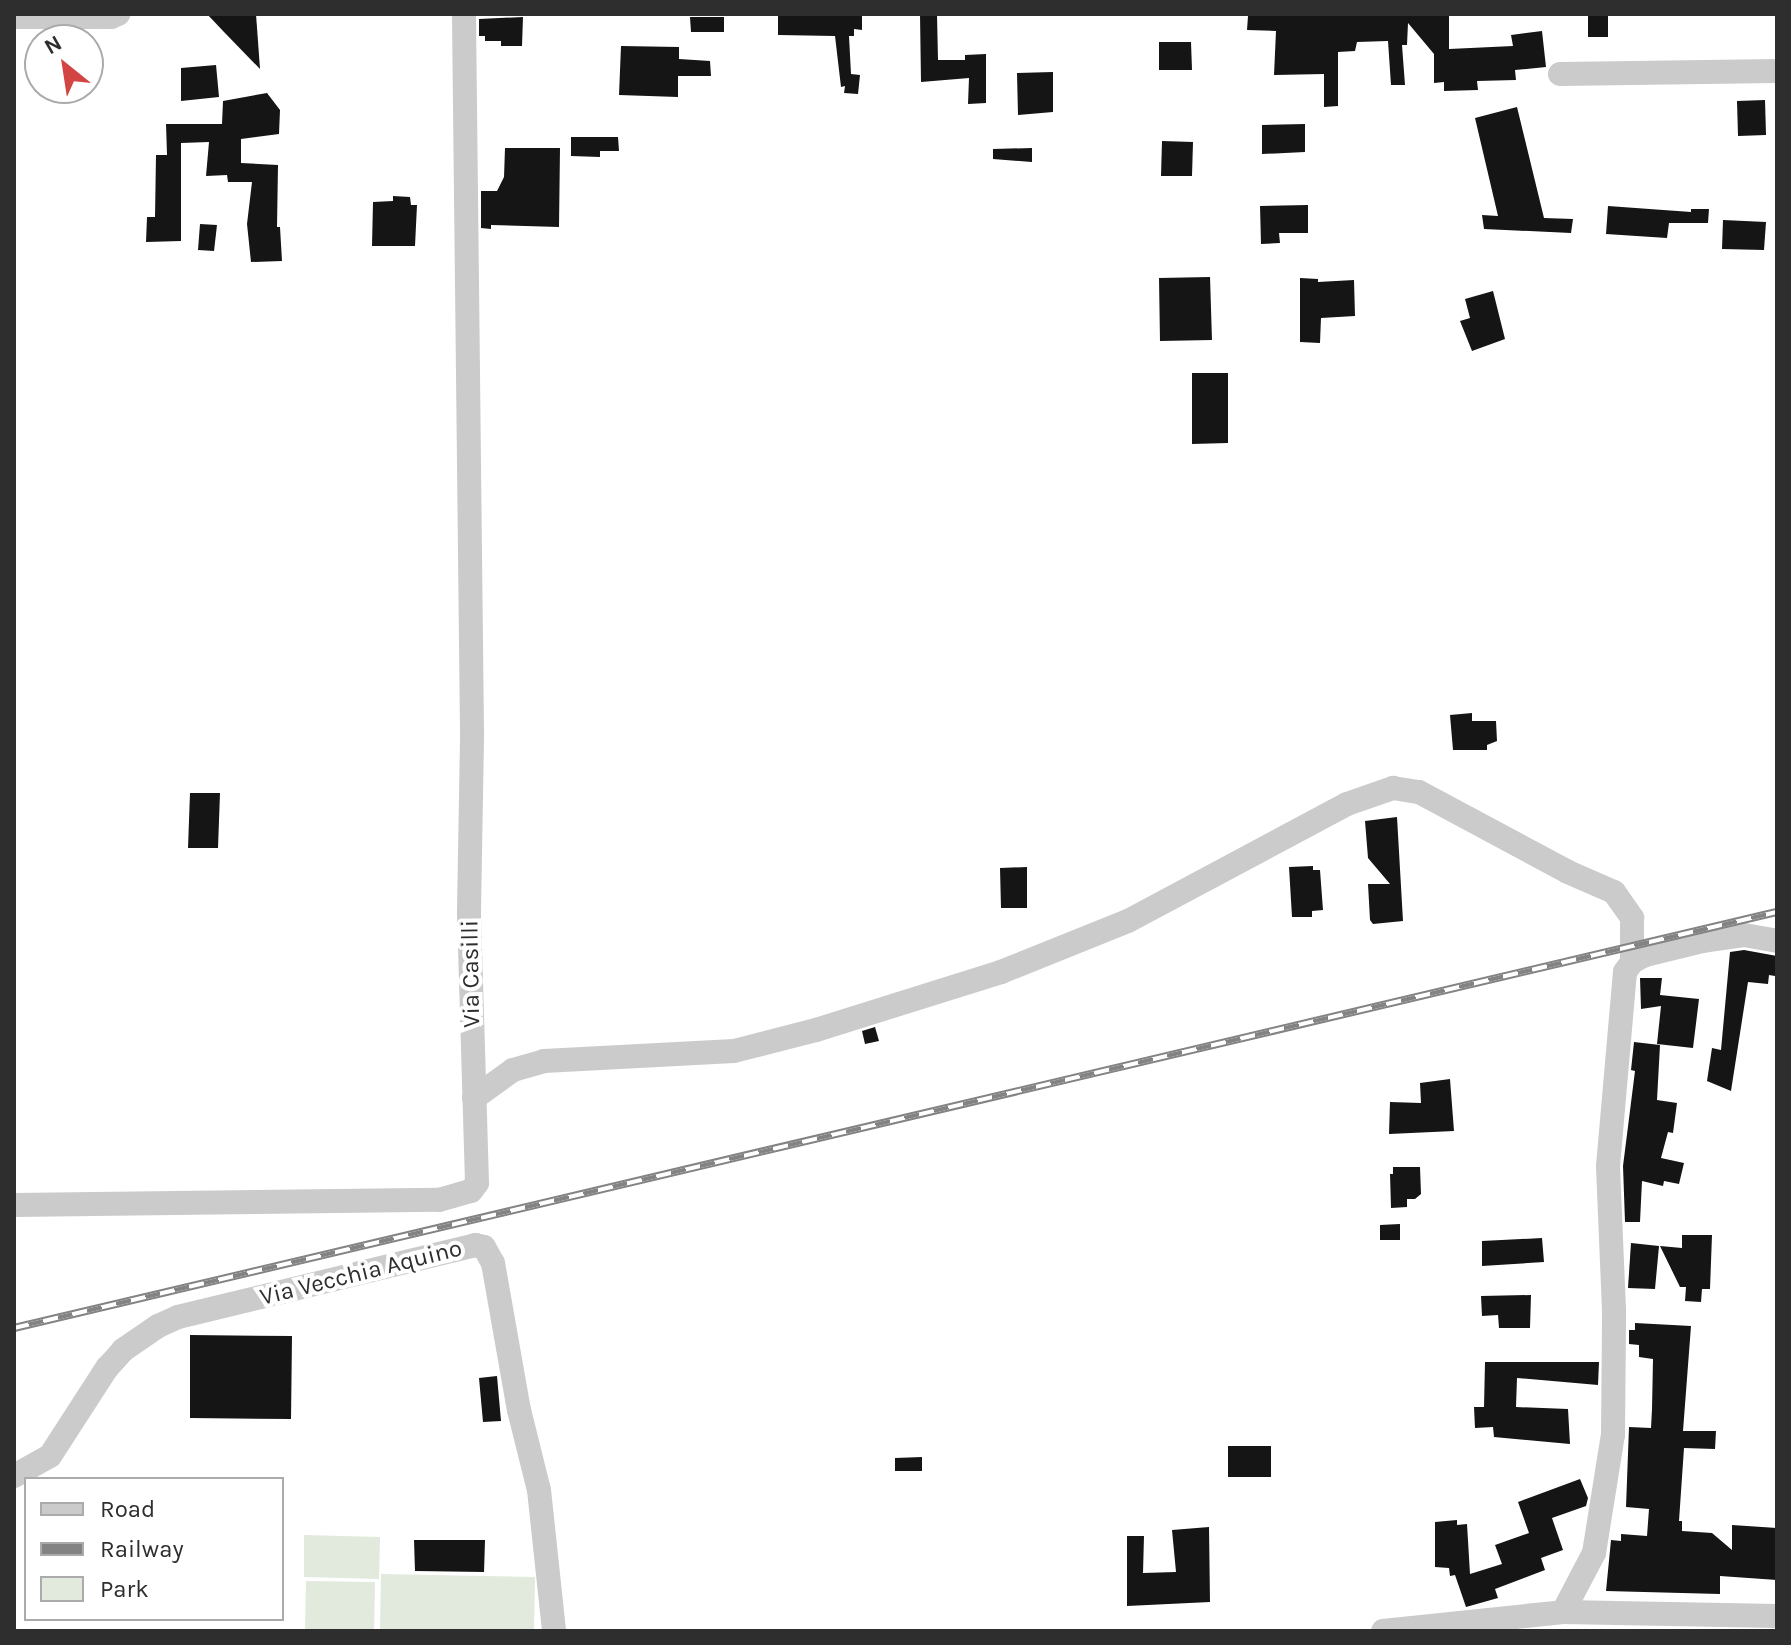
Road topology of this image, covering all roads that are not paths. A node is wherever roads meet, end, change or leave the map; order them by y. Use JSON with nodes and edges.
{"nodes":[{"id":1,"x":118,"y":14,"type":"edge"},
{"id":2,"x":464,"y":14,"type":"edge"},
{"id":3,"x":14,"y":17,"type":"edge"},
{"id":4,"x":1777,"y":71,"type":"edge"},
{"id":5,"x":1560,"y":74,"type":"dead end"},
{"id":6,"x":1777,"y":941,"type":"edge"},
{"id":7,"x":1632,"y":962,"type":"junction"},
{"id":8,"x":474,"y":1098,"type":"junction"},
{"id":9,"x":14,"y":1205,"type":"edge"},
{"id":10,"x":14,"y":1476,"type":"edge"},
{"id":11,"x":1563,"y":1612,"type":"junction"},
{"id":12,"x":1777,"y":1616,"type":"edge"},
{"id":13,"x":554,"y":1631,"type":"edge"},
{"id":14,"x":1383,"y":1631,"type":"edge"}],
"edges":[{"from":1,"to":3,"type":"street"},
{"from":2,"to":8,"type":"street","name":"Via Casilli"},
{"from":4,"to":5,"type":"street"},
{"from":6,"to":7,"type":"street"},
{"from":7,"to":8,"type":"street"},
{"from":7,"to":11,"type":"street"},
{"from":8,"to":9,"type":"street","name":"Via Casilli"},
{"from":10,"to":13,"type":"street","name":"Via Vecchia Aquino"},
{"from":11,"to":12,"type":"street"},
{"from":11,"to":14,"type":"street"}]}
